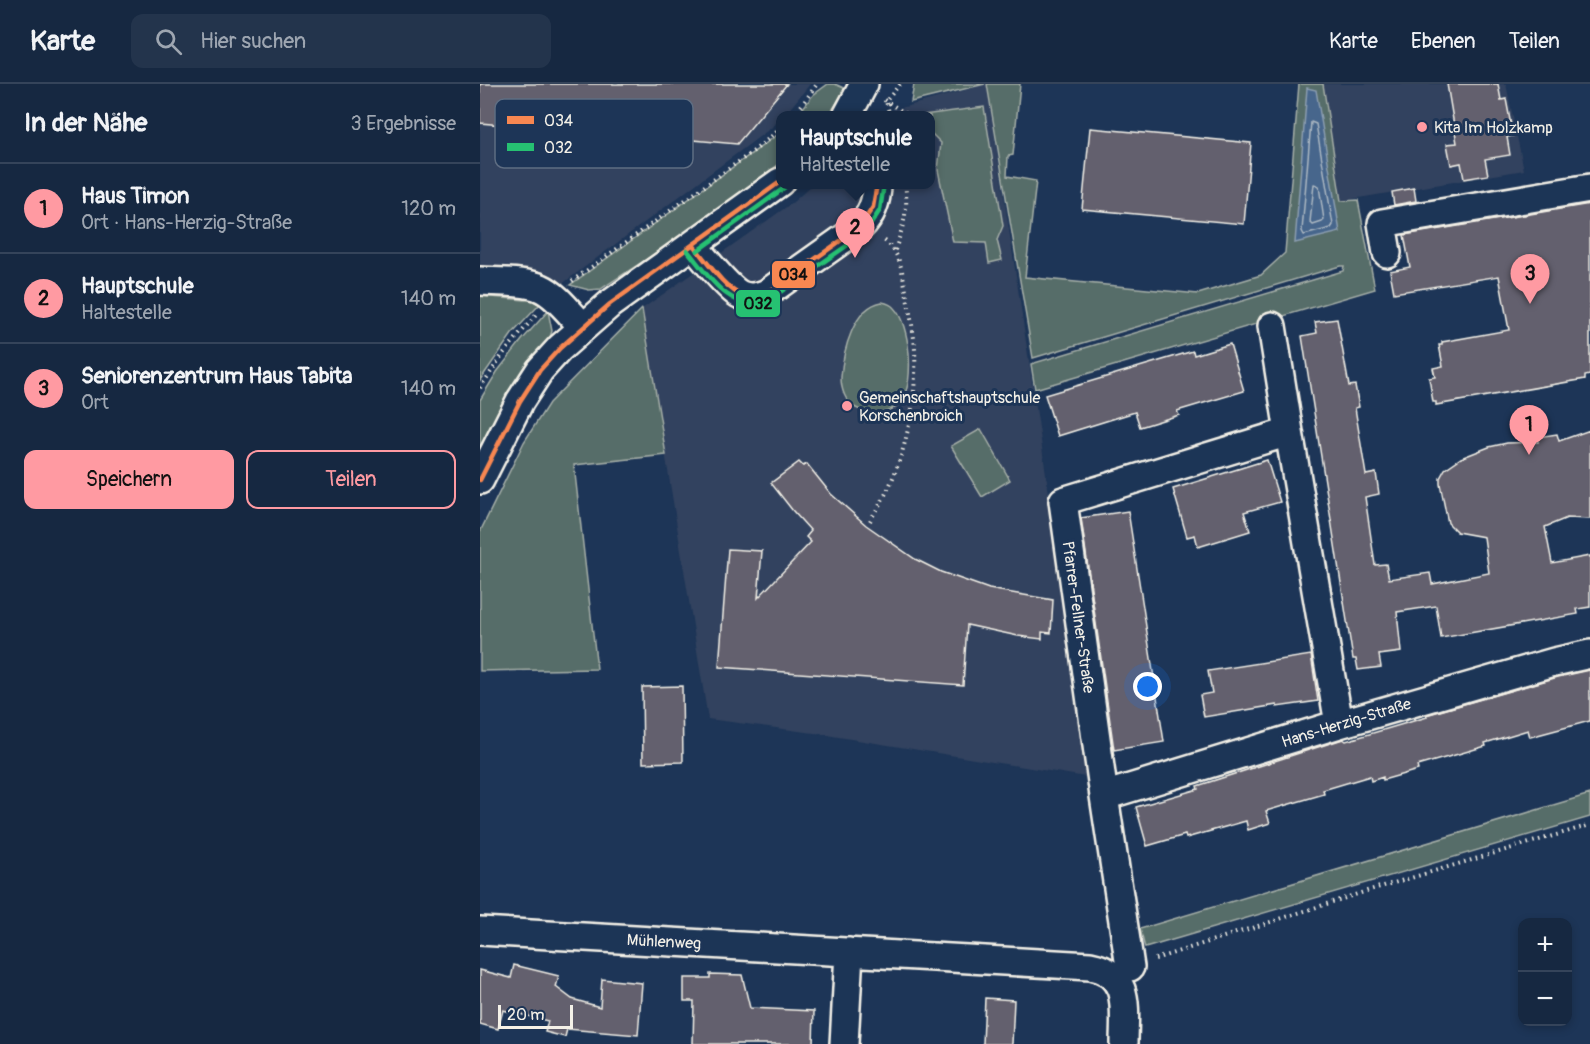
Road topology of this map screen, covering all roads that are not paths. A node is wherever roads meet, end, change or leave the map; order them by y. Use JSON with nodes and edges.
{"nodes":[{"id":1,"x":864,"y":84,"type":"edge"},
{"id":2,"x":850,"y":111,"type":"edge"},
{"id":3,"x":776,"y":185,"type":"edge"},
{"id":4,"x":1590,"y":188,"type":"edge"},
{"id":5,"x":877,"y":189,"type":"edge"},
{"id":6,"x":693,"y":245,"type":"junction"},
{"id":7,"x":1387,"y":253,"type":"dead end"},
{"id":8,"x":480,"y":280,"type":"edge"},
{"id":9,"x":1272,"y":326,"type":"dead end"},
{"id":10,"x":583,"y":327,"type":"junction"},
{"id":11,"x":1289,"y":432,"type":"junction"},
{"id":12,"x":480,"y":480,"type":"edge"},
{"id":13,"x":1590,"y":654,"type":"edge"},
{"id":14,"x":1339,"y":724,"type":"junction"},
{"id":15,"x":1104,"y":796,"type":"junction"},
{"id":16,"x":480,"y":931,"type":"edge"},
{"id":17,"x":849,"y":952,"type":"junction"},
{"id":18,"x":1130,"y":967,"type":"road end"},
{"id":19,"x":844,"y":1044,"type":"edge"},
{"id":20,"x":1124,"y":1044,"type":"edge"}],
"edges":[{"from":1,"to":2,"type":"street"},
{"from":3,"to":6,"type":"street"},
{"from":4,"to":7,"type":"street"},
{"from":5,"to":6,"type":"street"},
{"from":6,"to":10,"type":"street"},
{"from":8,"to":10,"type":"street"},
{"from":9,"to":11,"type":"street"},
{"from":10,"to":12,"type":"street"},
{"from":11,"to":14,"type":"street"},
{"from":11,"to":15,"type":"street","name":"Pfarrer-Fellner-Straße"},
{"from":13,"to":14,"type":"street","name":"Hans-Herzig-Straße"},
{"from":14,"to":15,"type":"street","name":"Hans-Herzig-Straße"},
{"from":15,"to":18,"type":"street","name":"Pfarrer-Fellner-Straße"},
{"from":16,"to":17,"type":"street","name":"Mühlenweg"},
{"from":17,"to":19,"type":"street"},
{"from":17,"to":20,"type":"street","name":"Mühlenweg"}]}
